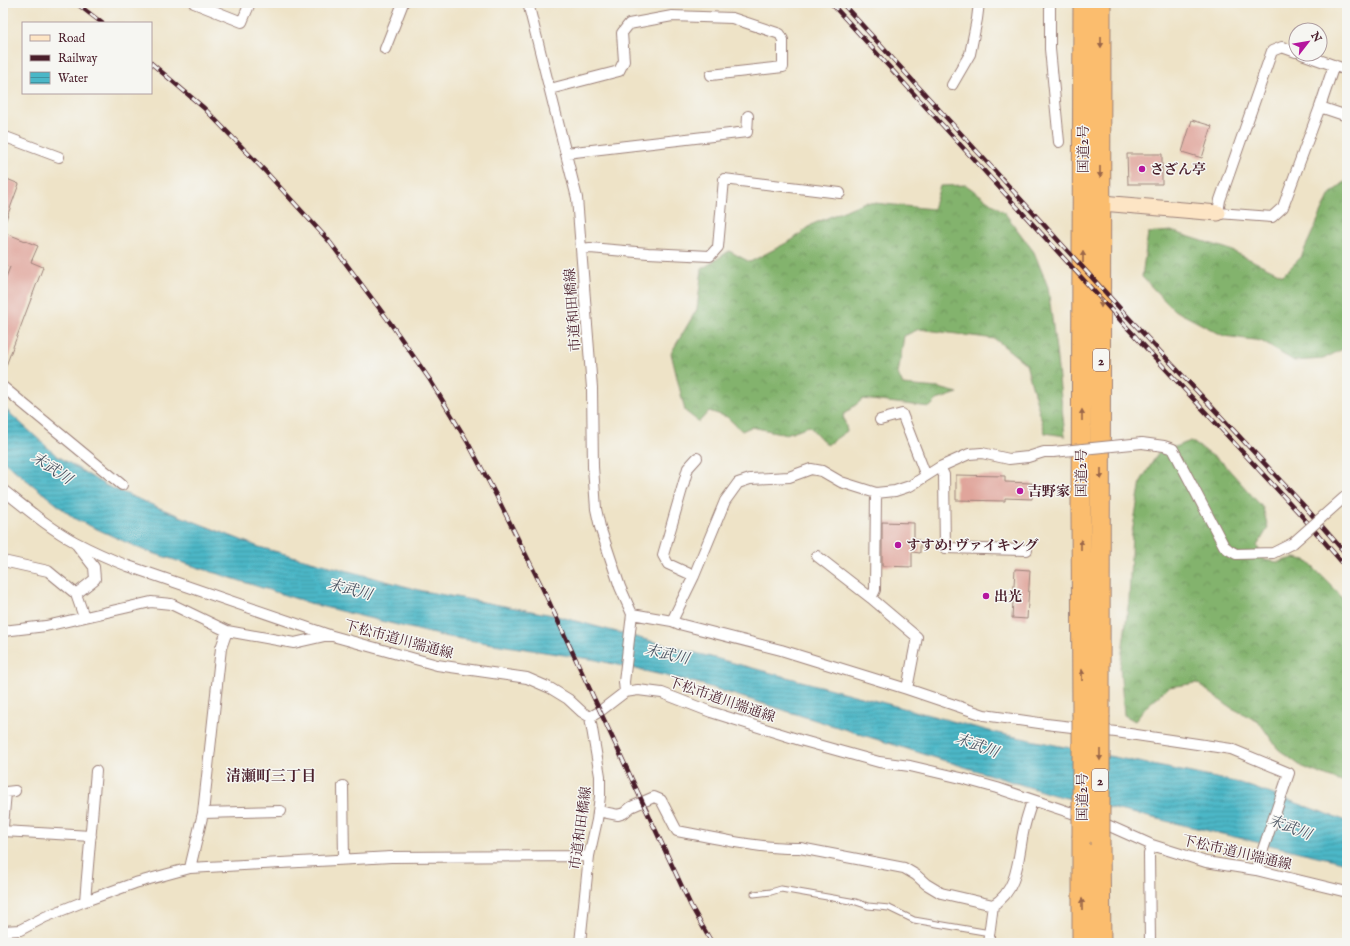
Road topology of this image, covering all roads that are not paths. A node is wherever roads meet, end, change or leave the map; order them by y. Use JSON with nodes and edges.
{"nodes":[{"id":1,"x":194,"y":3,"type":"edge"},
{"id":2,"x":250,"y":3,"type":"edge"},
{"id":3,"x":403,"y":3,"type":"edge"},
{"id":4,"x":528,"y":3,"type":"edge"},
{"id":5,"x":979,"y":3,"type":"edge"},
{"id":6,"x":1050,"y":3,"type":"edge"},
{"id":7,"x":1083,"y":3,"type":"edge"},
{"id":8,"x":1101,"y":3,"type":"edge"},
{"id":9,"x":385,"y":49,"type":"dead end"},
{"id":10,"x":1288,"y":49,"type":"edge"},
{"id":11,"x":1325,"y":62,"type":"edge"},
{"id":12,"x":1334,"y":65,"type":"junction"},
{"id":13,"x":1347,"y":70,"type":"edge"},
{"id":14,"x":711,"y":75,"type":"dead end"},
{"id":15,"x":952,"y":85,"type":"dead end"},
{"id":16,"x":550,"y":89,"type":"junction"},
{"id":17,"x":1320,"y":107,"type":"junction"},
{"id":18,"x":748,"y":116,"type":"dead end"},
{"id":19,"x":1347,"y":116,"type":"edge"},
{"id":20,"x":3,"y":136,"type":"edge"},
{"id":21,"x":1059,"y":142,"type":"dead end"},
{"id":22,"x":566,"y":153,"type":"junction"},
{"id":23,"x":59,"y":157,"type":"dead end"},
{"id":24,"x":840,"y":193,"type":"dead end"},
{"id":25,"x":1092,"y":202,"type":"junction"},
{"id":26,"x":1218,"y":212,"type":"junction"},
{"id":27,"x":582,"y":249,"type":"junction"},
{"id":28,"x":3,"y":388,"type":"edge"},
{"id":29,"x":880,"y":420,"type":"dead end"},
{"id":30,"x":698,"y":458,"type":"dead end"},
{"id":31,"x":940,"y":467,"type":"junction"},
{"id":32,"x":926,"y":476,"type":"junction"},
{"id":33,"x":122,"y":485,"type":"dead end"},
{"id":34,"x":3,"y":490,"type":"edge"},
{"id":35,"x":876,"y":493,"type":"junction"},
{"id":36,"x":1347,"y":495,"type":"edge"},
{"id":37,"x":73,"y":541,"type":"junction"},
{"id":38,"x":1027,"y":550,"type":"dead end"},
{"id":39,"x":817,"y":556,"type":"dead end"},
{"id":40,"x":3,"y":561,"type":"edge"},
{"id":41,"x":694,"y":576,"type":"junction"},
{"id":42,"x":76,"y":594,"type":"junction"},
{"id":43,"x":871,"y":598,"type":"junction"},
{"id":44,"x":632,"y":614,"type":"junction"},
{"id":45,"x":84,"y":617,"type":"junction"},
{"id":46,"x":672,"y":621,"type":"junction"},
{"id":47,"x":3,"y":631,"type":"edge"},
{"id":48,"x":227,"y":631,"type":"junction"},
{"id":49,"x":329,"y":634,"type":"junction"},
{"id":50,"x":625,"y":687,"type":"junction"},
{"id":51,"x":907,"y":689,"type":"junction"},
{"id":52,"x":1091,"y":715,"type":"junction"},
{"id":53,"x":590,"y":716,"type":"junction"},
{"id":54,"x":96,"y":771,"type":"dead end"},
{"id":55,"x":343,"y":786,"type":"dead end"},
{"id":56,"x":15,"y":791,"type":"dead end"},
{"id":57,"x":1032,"y":800,"type":"junction"},
{"id":58,"x":281,"y":811,"type":"dead end"},
{"id":59,"x":598,"y":811,"type":"junction"},
{"id":60,"x":203,"y":813,"type":"junction"},
{"id":61,"x":3,"y":826,"type":"edge"},
{"id":62,"x":3,"y":831,"type":"edge"},
{"id":63,"x":91,"y":836,"type":"junction"},
{"id":64,"x":1152,"y":845,"type":"junction"},
{"id":65,"x":589,"y":856,"type":"junction"},
{"id":66,"x":344,"y":859,"type":"junction"},
{"id":67,"x":1257,"y":866,"type":"junction"},
{"id":68,"x":190,"y":868,"type":"junction"},
{"id":69,"x":1347,"y":892,"type":"edge"},
{"id":70,"x":754,"y":894,"type":"dead end"},
{"id":71,"x":85,"y":900,"type":"junction"},
{"id":72,"x":993,"y":905,"type":"junction"},
{"id":73,"x":3,"y":931,"type":"edge"},
{"id":74,"x":989,"y":938,"type":"edge"},
{"id":75,"x":580,"y":943,"type":"edge"},
{"id":76,"x":1082,"y":943,"type":"edge"},
{"id":77,"x":1101,"y":943,"type":"edge"},
{"id":78,"x":1150,"y":943,"type":"edge"}],
"edges":[{"from":1,"to":2,"type":"street"},
{"from":3,"to":9,"type":"street"},
{"from":4,"to":16,"type":"street","name":"市道和田橋線"},
{"from":5,"to":15,"type":"street"},
{"from":6,"to":21,"type":"street"},
{"from":7,"to":25,"type":"highway","name":"国道2号","number":"2"},
{"from":8,"to":25,"type":"highway","name":"国道2号","number":"2","one_way":true},
{"from":10,"to":26,"type":"street"},
{"from":11,"to":12,"type":"street"},
{"from":12,"to":13,"type":"street"},
{"from":12,"to":17,"type":"street"},
{"from":14,"to":16,"type":"street"},
{"from":16,"to":22,"type":"street","name":"市道和田橋線"},
{"from":17,"to":19,"type":"street"},
{"from":17,"to":26,"type":"street"},
{"from":18,"to":22,"type":"street"},
{"from":20,"to":23,"type":"street"},
{"from":22,"to":27,"type":"street","name":"市道和田橋線"},
{"from":24,"to":27,"type":"street"},
{"from":25,"to":26,"type":"street"},
{"from":25,"to":52,"type":"highway","name":"国道2号","number":"2"},
{"from":27,"to":44,"type":"street","name":"市道和田橋線"},
{"from":28,"to":33,"type":"street"},
{"from":29,"to":32,"type":"street"},
{"from":30,"to":41,"type":"street"},
{"from":31,"to":32,"type":"street"},
{"from":31,"to":36,"type":"street","bridge":true},
{"from":31,"to":38,"type":"street"},
{"from":32,"to":35,"type":"street"},
{"from":34,"to":37,"type":"street","name":"下松市道川端通線"},
{"from":35,"to":41,"type":"street"},
{"from":35,"to":43,"type":"street"},
{"from":37,"to":42,"type":"street"},
{"from":37,"to":49,"type":"street","name":"下松市道川端通線"},
{"from":39,"to":43,"type":"street"},
{"from":40,"to":42,"type":"street"},
{"from":41,"to":46,"type":"street"},
{"from":42,"to":45,"type":"street"},
{"from":43,"to":51,"type":"street"},
{"from":44,"to":46,"type":"street"},
{"from":44,"to":50,"type":"street"},
{"from":45,"to":47,"type":"street"},
{"from":45,"to":48,"type":"street"},
{"from":46,"to":51,"type":"street"},
{"from":48,"to":49,"type":"street"},
{"from":48,"to":60,"type":"street"},
{"from":49,"to":53,"type":"street","name":"下松市道川端通線"},
{"from":50,"to":53,"type":"street"},
{"from":50,"to":57,"type":"street","name":"下松市道川端通線"},
{"from":51,"to":67,"type":"street"},
{"from":76,"to":52,"type":"highway","name":"国道2号","number":"2","one_way":true,"bridge":true},
{"from":52,"to":77,"type":"highway","name":"国道2号","number":"2","one_way":true,"bridge":true},
{"from":53,"to":59,"type":"street","name":"市道和田橋線"},
{"from":54,"to":63,"type":"street"},
{"from":55,"to":66,"type":"street"},
{"from":56,"to":61,"type":"street"},
{"from":57,"to":64,"type":"street","name":"下松市道川端通線"},
{"from":57,"to":72,"type":"street"},
{"from":58,"to":60,"type":"street"},
{"from":59,"to":65,"type":"street","name":"市道和田橋線"},
{"from":59,"to":72,"type":"street"},
{"from":60,"to":68,"type":"street"},
{"from":62,"to":63,"type":"street"},
{"from":63,"to":71,"type":"street"},
{"from":64,"to":67,"type":"street","name":"下松市道川端通線"},
{"from":64,"to":78,"type":"street"},
{"from":65,"to":66,"type":"street"},
{"from":65,"to":75,"type":"street","name":"市道和田橋線"},
{"from":66,"to":68,"type":"street"},
{"from":67,"to":69,"type":"street","name":"下松市道川端通線"},
{"from":68,"to":71,"type":"street"},
{"from":70,"to":74,"type":"lane"},
{"from":71,"to":73,"type":"street"},
{"from":72,"to":74,"type":"street"}]}
